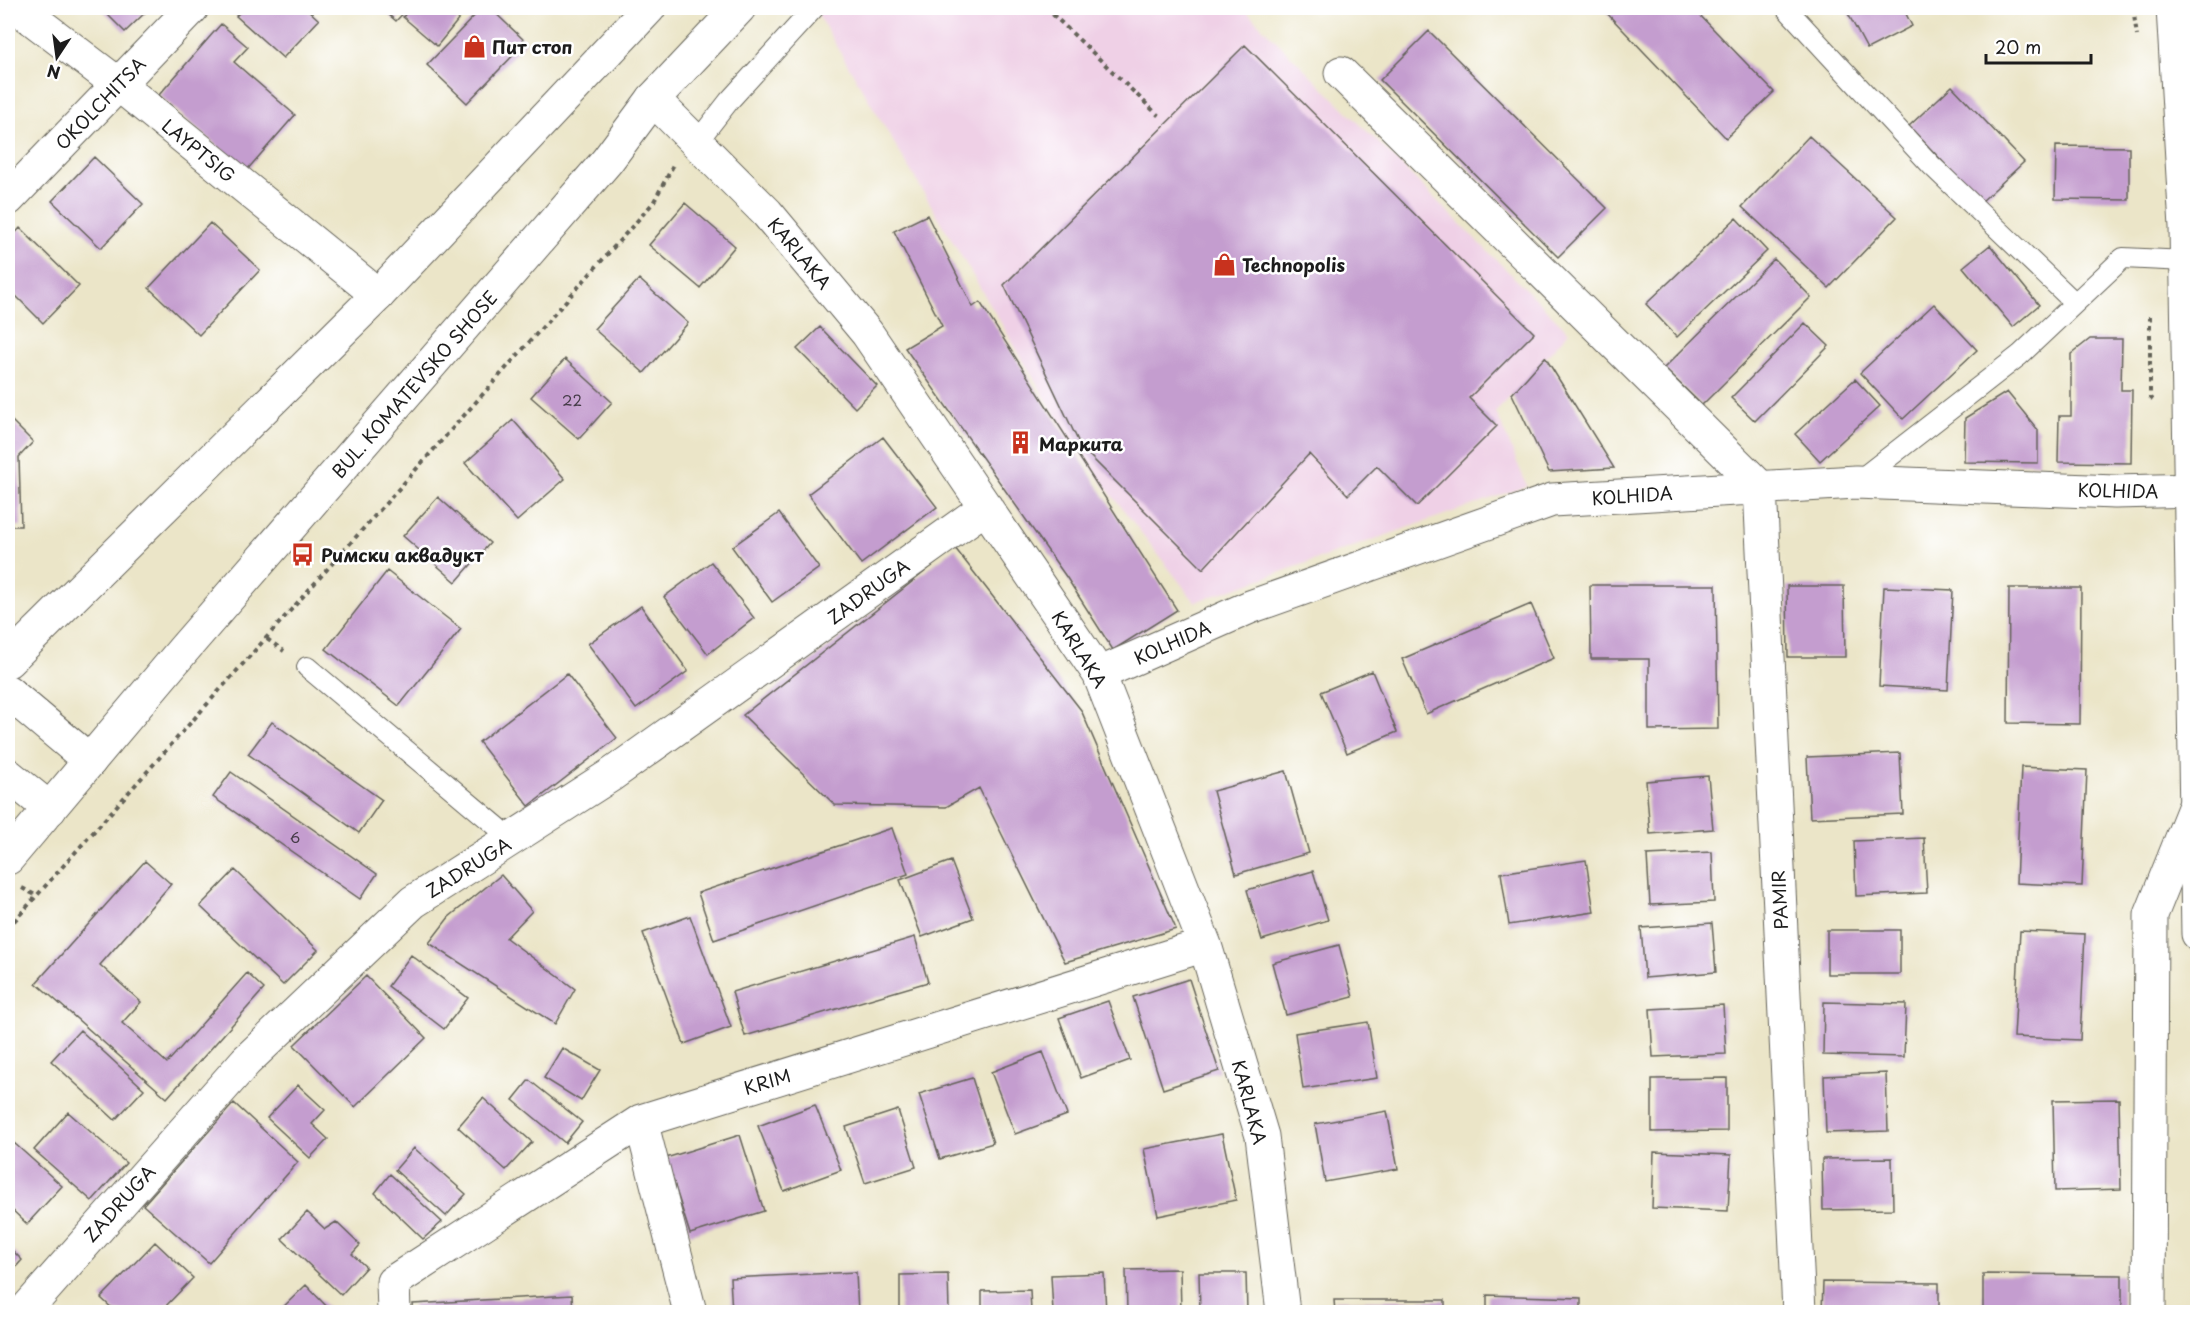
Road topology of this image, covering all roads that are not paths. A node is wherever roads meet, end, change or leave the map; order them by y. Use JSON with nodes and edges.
{"nodes":[{"id":1,"x":18,"y":8,"type":"edge"},
{"id":2,"x":192,"y":8,"type":"edge"},
{"id":3,"x":649,"y":8,"type":"edge"},
{"id":4,"x":739,"y":8,"type":"edge"},
{"id":5,"x":814,"y":8,"type":"edge"},
{"id":6,"x":1786,"y":8,"type":"edge"},
{"id":7,"x":2172,"y":8,"type":"edge"},
{"id":8,"x":1341,"y":73,"type":"dead end"},
{"id":9,"x":118,"y":84,"type":"junction"},
{"id":10,"x":653,"y":99,"type":"junction"},
{"id":11,"x":693,"y":138,"type":"junction"},
{"id":12,"x":8,"y":199,"type":"edge"},
{"id":13,"x":2186,"y":261,"type":"junction"},
{"id":14,"x":378,"y":295,"type":"junction"},
{"id":15,"x":2075,"y":303,"type":"junction"},
{"id":16,"x":1856,"y":482,"type":"junction"},
{"id":17,"x":1760,"y":487,"type":"junction"},
{"id":18,"x":2193,"y":490,"type":"edge"},
{"id":19,"x":986,"y":507,"type":"junction"},
{"id":20,"x":8,"y":661,"type":"edge"},
{"id":21,"x":307,"y":667,"type":"dead end"},
{"id":22,"x":1099,"y":674,"type":"junction"},
{"id":23,"x":8,"y":692,"type":"edge"},
{"id":24,"x":90,"y":761,"type":"junction"},
{"id":25,"x":8,"y":775,"type":"edge"},
{"id":26,"x":2194,"y":808,"type":"junction"},
{"id":27,"x":50,"y":809,"type":"junction"},
{"id":28,"x":512,"y":839,"type":"junction"},
{"id":29,"x":8,"y":858,"type":"edge"},
{"id":30,"x":2198,"y":934,"type":"edge"},
{"id":31,"x":1204,"y":945,"type":"junction"},
{"id":32,"x":641,"y":1120,"type":"junction"},
{"id":33,"x":24,"y":1312,"type":"edge"},
{"id":34,"x":394,"y":1312,"type":"edge"},
{"id":35,"x":690,"y":1312,"type":"edge"},
{"id":36,"x":1283,"y":1312,"type":"edge"},
{"id":37,"x":1799,"y":1312,"type":"edge"},
{"id":38,"x":2149,"y":1312,"type":"edge"}],
"edges":[{"from":1,"to":9,"type":"street","name":"LAYPTSIG"},
{"from":2,"to":9,"type":"street","name":"OKOLCHITSA"},
{"from":3,"to":14,"type":"street"},
{"from":4,"to":10,"type":"street","name":"BUL. KOMATEVSKO SHOSE"},
{"from":5,"to":11,"type":"lane"},
{"from":6,"to":15,"type":"lane"},
{"from":7,"to":13,"type":"street"},
{"from":8,"to":17,"type":"street"},
{"from":9,"to":12,"type":"street","name":"OKOLCHITSA"},
{"from":9,"to":14,"type":"street","name":"LAYPTSIG"},
{"from":10,"to":11,"type":"street","name":"KARLAKA"},
{"from":10,"to":24,"type":"street","name":"BUL. KOMATEVSKO SHOSE"},
{"from":11,"to":19,"type":"street","name":"KARLAKA"},
{"from":13,"to":15,"type":"lane"},
{"from":13,"to":18,"type":"street"},
{"from":14,"to":20,"type":"street"},
{"from":15,"to":16,"type":"lane"},
{"from":16,"to":17,"type":"street","name":"KOLHIDA"},
{"from":16,"to":18,"type":"street","name":"KOLHIDA"},
{"from":17,"to":22,"type":"street","name":"KOLHIDA"},
{"from":17,"to":37,"type":"street","name":"PAMIR"},
{"from":18,"to":26,"type":"street"},
{"from":19,"to":22,"type":"street","name":"KARLAKA"},
{"from":19,"to":28,"type":"street","name":"ZADRUGA"},
{"from":21,"to":28,"type":"lane"},
{"from":22,"to":31,"type":"street","name":"KARLAKA"},
{"from":23,"to":24,"type":"street"},
{"from":24,"to":27,"type":"street","name":"BUL. KOMATEVSKO SHOSE"},
{"from":25,"to":27,"type":"street"},
{"from":26,"to":30,"type":"street"},
{"from":26,"to":38,"type":"street"},
{"from":27,"to":29,"type":"street"},
{"from":28,"to":33,"type":"street","name":"ZADRUGA"},
{"from":31,"to":32,"type":"street","name":"KRIM"},
{"from":31,"to":36,"type":"street","name":"KARLAKA"},
{"from":32,"to":34,"type":"street","name":"KRIM"},
{"from":32,"to":35,"type":"street"}]}
